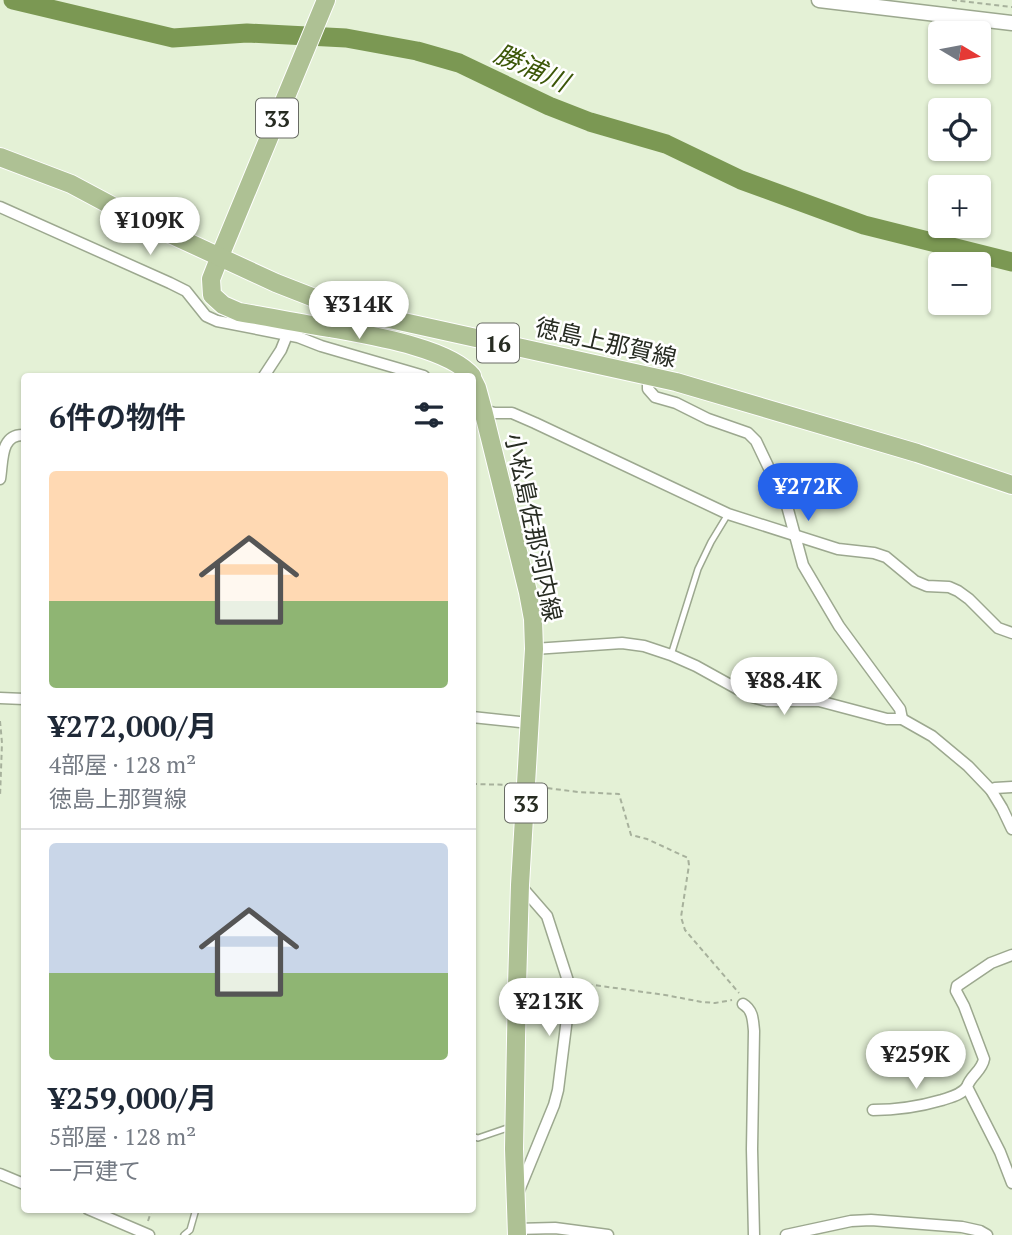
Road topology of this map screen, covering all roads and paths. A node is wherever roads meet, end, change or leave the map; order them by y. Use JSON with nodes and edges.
{"nodes":[{"id":1,"x":326,"y":0,"type":"edge"},
{"id":2,"x":819,"y":0,"type":"edge"},
{"id":3,"x":952,"y":0,"type":"edge"},
{"id":4,"x":1012,"y":7,"type":"edge"},
{"id":5,"x":1012,"y":23,"type":"edge"},
{"id":6,"x":0,"y":157,"type":"edge"},
{"id":7,"x":0,"y":207,"type":"edge"},
{"id":8,"x":220,"y":256,"type":"junction"},
{"id":9,"x":287,"y":335,"type":"junction"},
{"id":10,"x":266,"y":373,"type":"edge"},
{"id":11,"x":414,"y":373,"type":"edge"},
{"id":12,"x":466,"y":373,"type":"edge"},
{"id":13,"x":648,"y":376,"type":"junction"},
{"id":14,"x":476,"y":390,"type":"edge"},
{"id":15,"x":21,"y":435,"type":"edge"},
{"id":16,"x":0,"y":479,"type":"edge"},
{"id":17,"x":1012,"y":485,"type":"edge"},
{"id":18,"x":728,"y":514,"type":"junction"},
{"id":19,"x":794,"y":536,"type":"junction"},
{"id":20,"x":1012,"y":634,"type":"edge"},
{"id":21,"x":534,"y":649,"type":"junction"},
{"id":22,"x":671,"y":655,"type":"junction"},
{"id":23,"x":0,"y":698,"type":"edge"},
{"id":24,"x":21,"y":699,"type":"edge"},
{"id":25,"x":476,"y":717,"type":"edge"},
{"id":26,"x":902,"y":719,"type":"junction"},
{"id":27,"x":0,"y":721,"type":"edge"},
{"id":28,"x":529,"y":723,"type":"junction"},
{"id":29,"x":476,"y":784,"type":"edge"},
{"id":30,"x":527,"y":786,"type":"junction"},
{"id":31,"x":1012,"y":787,"type":"edge"},
{"id":32,"x":990,"y":790,"type":"junction"},
{"id":33,"x":0,"y":797,"type":"edge"},
{"id":34,"x":1012,"y":829,"type":"edge"},
{"id":35,"x":520,"y":885,"type":"junction"},
{"id":36,"x":1012,"y":955,"type":"edge"},
{"id":37,"x":569,"y":984,"type":"junction"},
{"id":38,"x":743,"y":1004,"type":"junction"},
{"id":39,"x":967,"y":1087,"type":"junction"},
{"id":40,"x":873,"y":1110,"type":"dead end"},
{"id":41,"x":514,"y":1126,"type":"junction"},
{"id":42,"x":476,"y":1137,"type":"edge"},
{"id":43,"x":0,"y":1174,"type":"edge"},
{"id":44,"x":21,"y":1183,"type":"edge"},
{"id":45,"x":1012,"y":1183,"type":"edge"},
{"id":46,"x":515,"y":1195,"type":"junction"},
{"id":47,"x":98,"y":1213,"type":"edge"},
{"id":48,"x":151,"y":1213,"type":"edge"},
{"id":49,"x":195,"y":1213,"type":"edge"},
{"id":50,"x":517,"y":1232,"type":"edge"},
{"id":51,"x":146,"y":1233,"type":"edge"},
{"id":52,"x":184,"y":1235,"type":"edge"},
{"id":53,"x":608,"y":1235,"type":"edge"},
{"id":54,"x":754,"y":1235,"type":"edge"},
{"id":55,"x":786,"y":1235,"type":"edge"},
{"id":56,"x":987,"y":1235,"type":"edge"}],
"edges":[{"from":1,"to":8,"type":"main road","number":"33"},
{"from":2,"to":5,"type":"street"},
{"from":3,"to":4,"type":"path"},
{"from":6,"to":8,"type":"main road","name":"徳島上那賀線","number":"16"},
{"from":7,"to":9,"type":"street"},
{"from":8,"to":12,"type":"main road","number":"33"},
{"from":8,"to":13,"type":"main road","name":"徳島上那賀線","number":"16"},
{"from":9,"to":10,"type":"street"},
{"from":9,"to":11,"type":"street"},
{"from":13,"to":17,"type":"main road","name":"徳島上那賀線","number":"16"},
{"from":13,"to":19,"type":"street"},
{"from":14,"to":18,"type":"street"},
{"from":14,"to":21,"type":"main road","name":"小松島佐那河内線","number":"33"},
{"from":15,"to":16,"type":"street"},
{"from":18,"to":19,"type":"street"},
{"from":18,"to":22,"type":"lane"},
{"from":19,"to":20,"type":"street"},
{"from":19,"to":26,"type":"street"},
{"from":21,"to":22,"type":"street"},
{"from":21,"to":28,"type":"main road","name":"小松島佐那河内線","number":"33"},
{"from":22,"to":26,"type":"street"},
{"from":23,"to":24,"type":"street"},
{"from":25,"to":28,"type":"street"},
{"from":26,"to":32,"type":"street"},
{"from":27,"to":33,"type":"path"},
{"from":28,"to":30,"type":"main road","name":"小松島佐那河内線","number":"33"},
{"from":29,"to":30,"type":"path"},
{"from":30,"to":35,"type":"main road","name":"小松島佐那河内線","number":"33"},
{"from":30,"to":38,"type":"path"},
{"from":31,"to":32,"type":"street"},
{"from":32,"to":34,"type":"street"},
{"from":35,"to":37,"type":"street"},
{"from":35,"to":41,"type":"main road","name":"小松島佐那河内線","number":"33"},
{"from":36,"to":39,"type":"street"},
{"from":37,"to":38,"type":"path"},
{"from":37,"to":46,"type":"street"},
{"from":38,"to":54,"type":"street"},
{"from":39,"to":40,"type":"street"},
{"from":39,"to":45,"type":"street"},
{"from":41,"to":42,"type":"lane"},
{"from":41,"to":46,"type":"main road","name":"小松島佐那河内線","number":"33"},
{"from":43,"to":44,"type":"street"},
{"from":46,"to":50,"type":"main road","name":"小松島佐那河内線","number":"33"},
{"from":47,"to":51,"type":"street"},
{"from":48,"to":51,"type":"path"},
{"from":49,"to":52,"type":"lane"},
{"from":50,"to":53,"type":"street"},
{"from":55,"to":56,"type":"street"}]}
